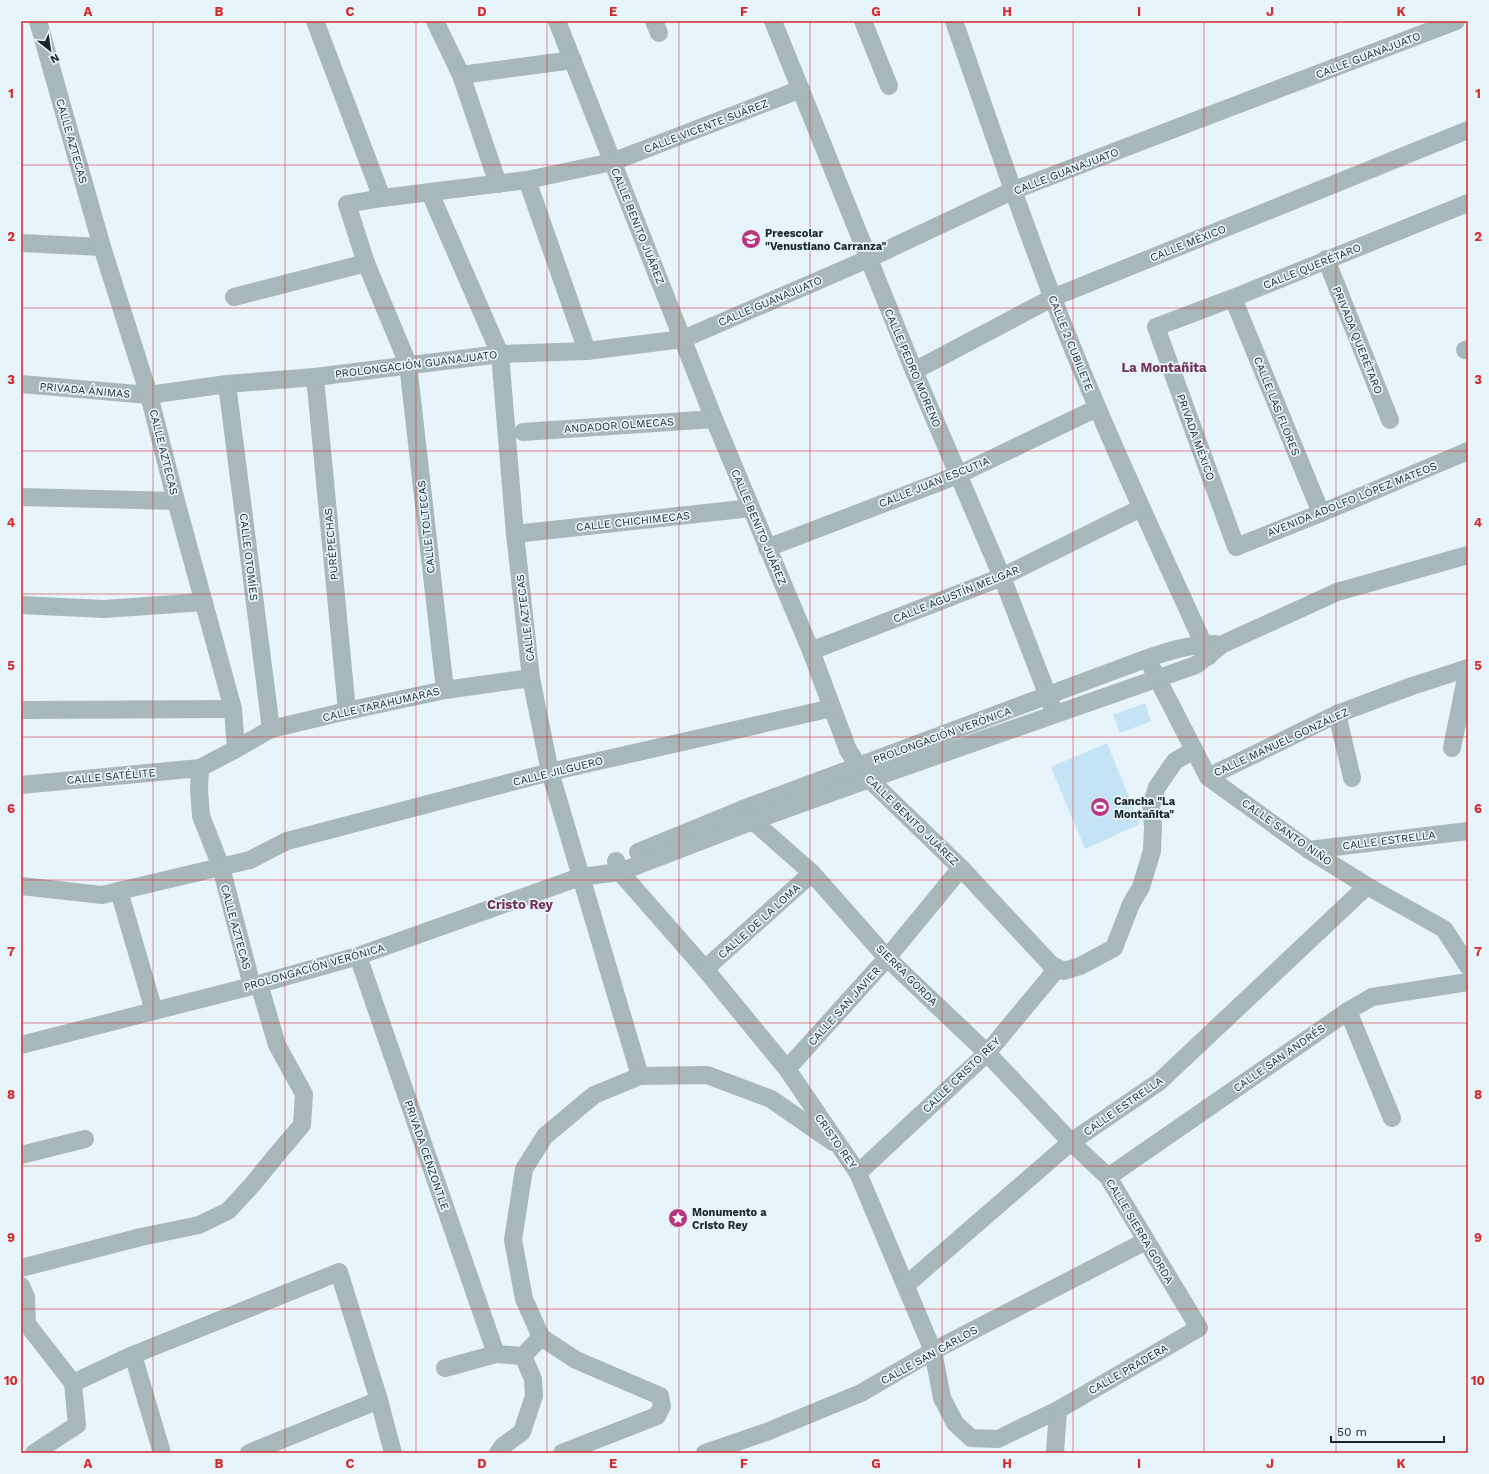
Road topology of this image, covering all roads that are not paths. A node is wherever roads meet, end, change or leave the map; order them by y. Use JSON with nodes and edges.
{"nodes":[{"id":1,"x":38,"y":21,"type":"edge"},
{"id":2,"x":315,"y":21,"type":"edge"},
{"id":3,"x":435,"y":21,"type":"edge"},
{"id":4,"x":557,"y":21,"type":"edge"},
{"id":5,"x":773,"y":21,"type":"edge"},
{"id":6,"x":863,"y":21,"type":"edge"},
{"id":7,"x":954,"y":21,"type":"edge"},
{"id":8,"x":1456,"y":21,"type":"edge"},
{"id":9,"x":573,"y":60,"type":"junction"},
{"id":10,"x":461,"y":74,"type":"junction"},
{"id":11,"x":889,"y":86,"type":"dead end"},
{"id":12,"x":801,"y":89,"type":"junction"},
{"id":13,"x":1468,"y":130,"type":"edge"},
{"id":14,"x":612,"y":162,"type":"junction"},
{"id":15,"x":527,"y":180,"type":"junction"},
{"id":16,"x":498,"y":184,"type":"junction"},
{"id":17,"x":430,"y":192,"type":"junction"},
{"id":18,"x":1012,"y":192,"type":"junction"},
{"id":19,"x":382,"y":198,"type":"junction"},
{"id":20,"x":1468,"y":203,"type":"edge"},
{"id":21,"x":21,"y":243,"type":"edge"},
{"id":22,"x":102,"y":247,"type":"junction"},
{"id":23,"x":868,"y":259,"type":"junction"},
{"id":24,"x":1326,"y":260,"type":"junction"},
{"id":25,"x":366,"y":263,"type":"junction"},
{"id":26,"x":234,"y":297,"type":"dead end"},
{"id":27,"x":1052,"y":298,"type":"junction"},
{"id":28,"x":1233,"y":298,"type":"junction"},
{"id":29,"x":1156,"y":327,"type":"joint"},
{"id":30,"x":683,"y":339,"type":"junction"},
{"id":31,"x":587,"y":351,"type":"junction"},
{"id":32,"x":500,"y":354,"type":"junction"},
{"id":33,"x":408,"y":364,"type":"junction"},
{"id":34,"x":914,"y":371,"type":"junction"},
{"id":35,"x":315,"y":377,"type":"junction"},
{"id":36,"x":21,"y":384,"type":"edge"},
{"id":37,"x":227,"y":384,"type":"junction"},
{"id":38,"x":149,"y":396,"type":"junction"},
{"id":39,"x":1097,"y":408,"type":"junction"},
{"id":40,"x":714,"y":419,"type":"junction"},
{"id":41,"x":1390,"y":420,"type":"dead end"},
{"id":42,"x":523,"y":432,"type":"dead end"},
{"id":43,"x":1468,"y":452,"type":"edge"},
{"id":44,"x":958,"y":475,"type":"junction"},
{"id":45,"x":21,"y":497,"type":"edge"},
{"id":46,"x":176,"y":501,"type":"junction"},
{"id":47,"x":751,"y":508,"type":"junction"},
{"id":48,"x":1141,"y":508,"type":"junction"},
{"id":49,"x":1321,"y":513,"type":"junction"},
{"id":50,"x":515,"y":534,"type":"junction"},
{"id":51,"x":1236,"y":546,"type":"joint"},
{"id":52,"x":767,"y":548,"type":"junction"},
{"id":53,"x":1468,"y":556,"type":"edge"},
{"id":54,"x":1002,"y":577,"type":"junction"},
{"id":55,"x":204,"y":602,"type":"junction"},
{"id":56,"x":21,"y":605,"type":"edge"},
{"id":57,"x":1207,"y":650,"type":"junction"},
{"id":58,"x":811,"y":651,"type":"junction"},
{"id":59,"x":1148,"y":658,"type":"junction"},
{"id":60,"x":1468,"y":668,"type":"edge"},
{"id":61,"x":531,"y":678,"type":"junction"},
{"id":62,"x":1156,"y":679,"type":"junction"},
{"id":63,"x":444,"y":690,"type":"junction"},
{"id":64,"x":1048,"y":696,"type":"junction"},
{"id":65,"x":233,"y":708,"type":"junction"},
{"id":66,"x":832,"y":708,"type":"junction"},
{"id":67,"x":21,"y":710,"type":"edge"},
{"id":68,"x":347,"y":711,"type":"junction"},
{"id":69,"x":1055,"y":714,"type":"junction"},
{"id":70,"x":1337,"y":714,"type":"junction"},
{"id":71,"x":271,"y":730,"type":"junction"},
{"id":72,"x":1452,"y":748,"type":"dead end"},
{"id":73,"x":236,"y":749,"type":"junction"},
{"id":74,"x":1194,"y":750,"type":"junction"},
{"id":75,"x":200,"y":768,"type":"junction"},
{"id":76,"x":550,"y":772,"type":"junction"},
{"id":77,"x":864,"y":773,"type":"junction"},
{"id":78,"x":1208,"y":777,"type":"junction"},
{"id":79,"x":1352,"y":778,"type":"dead end"},
{"id":80,"x":21,"y":785,"type":"edge"},
{"id":81,"x":748,"y":815,"type":"junction"},
{"id":82,"x":1468,"y":831,"type":"edge"},
{"id":83,"x":1309,"y":850,"type":"junction"},
{"id":84,"x":618,"y":866,"type":"junction"},
{"id":85,"x":220,"y":867,"type":"junction"},
{"id":86,"x":961,"y":868,"type":"junction"},
{"id":87,"x":812,"y":873,"type":"junction"},
{"id":88,"x":580,"y":877,"type":"junction"},
{"id":89,"x":21,"y":886,"type":"edge"},
{"id":90,"x":1367,"y":886,"type":"junction"},
{"id":91,"x":119,"y":891,"type":"junction"},
{"id":92,"x":358,"y":956,"type":"junction"},
{"id":93,"x":887,"y":958,"type":"junction"},
{"id":94,"x":1468,"y":966,"type":"edge"},
{"id":95,"x":1053,"y":967,"type":"junction"},
{"id":96,"x":705,"y":969,"type":"junction"},
{"id":97,"x":1468,"y":982,"type":"edge"},
{"id":98,"x":256,"y":985,"type":"junction"},
{"id":99,"x":154,"y":1011,"type":"junction"},
{"id":100,"x":1348,"y":1011,"type":"junction"},
{"id":101,"x":21,"y":1045,"type":"edge"},
{"id":102,"x":987,"y":1053,"type":"junction"},
{"id":103,"x":786,"y":1069,"type":"junction"},
{"id":104,"x":640,"y":1076,"type":"junction"},
{"id":105,"x":1392,"y":1118,"type":"dead end"},
{"id":106,"x":85,"y":1139,"type":"dead end"},
{"id":107,"x":1071,"y":1142,"type":"junction"},
{"id":108,"x":840,"y":1147,"type":"junction"},
{"id":109,"x":21,"y":1155,"type":"edge"},
{"id":110,"x":858,"y":1173,"type":"junction"},
{"id":111,"x":1108,"y":1177,"type":"junction"},
{"id":112,"x":1146,"y":1241,"type":"junction"},
{"id":113,"x":21,"y":1268,"type":"edge"},
{"id":114,"x":906,"y":1285,"type":"junction"},
{"id":115,"x":21,"y":1286,"type":"edge"},
{"id":116,"x":1199,"y":1328,"type":"joint"},
{"id":117,"x":541,"y":1337,"type":"junction"},
{"id":118,"x":933,"y":1351,"type":"junction"},
{"id":119,"x":496,"y":1354,"type":"junction"},
{"id":120,"x":133,"y":1355,"type":"junction"},
{"id":121,"x":523,"y":1356,"type":"junction"},
{"id":122,"x":445,"y":1368,"type":"dead end"},
{"id":123,"x":73,"y":1383,"type":"junction"},
{"id":124,"x":379,"y":1400,"type":"junction"},
{"id":125,"x":1058,"y":1410,"type":"junction"},
{"id":126,"x":998,"y":1439,"type":"joint"},
{"id":127,"x":36,"y":1452,"type":"edge"},
{"id":128,"x":162,"y":1453,"type":"edge"},
{"id":129,"x":249,"y":1453,"type":"edge"},
{"id":130,"x":393,"y":1453,"type":"edge"},
{"id":131,"x":498,"y":1453,"type":"edge"},
{"id":132,"x":562,"y":1453,"type":"edge"},
{"id":133,"x":705,"y":1453,"type":"edge"},
{"id":134,"x":1055,"y":1453,"type":"edge"}],
"edges":[{"from":1,"to":22,"type":"street","name":"CALLE AZTECAS"},
{"from":2,"to":19,"type":"street"},
{"from":3,"to":10,"type":"street"},
{"from":4,"to":9,"type":"street","name":"CALLE BENITO JUÁREZ"},
{"from":5,"to":12,"type":"street","name":"CALLE PEDRO MORENO"},
{"from":6,"to":11,"type":"street"},
{"from":7,"to":18,"type":"street","name":"CALLE 2 CUBILETE"},
{"from":8,"to":18,"type":"street","name":"CALLE GUANAJUATO"},
{"from":9,"to":10,"type":"street"},
{"from":9,"to":14,"type":"street","name":"CALLE BENITO JUÁREZ"},
{"from":10,"to":16,"type":"street"},
{"from":12,"to":14,"type":"street","name":"CALLE VICENTE SUÁREZ"},
{"from":12,"to":23,"type":"street","name":"CALLE PEDRO MORENO"},
{"from":13,"to":27,"type":"street","name":"CALLE MÉXICO"},
{"from":14,"to":15,"type":"street","name":"CALLE VICENTE SUÁREZ"},
{"from":14,"to":30,"type":"street","name":"CALLE BENITO JUÁREZ"},
{"from":15,"to":16,"type":"street","name":"CALLE VICENTE SUÁREZ"},
{"from":15,"to":31,"type":"street"},
{"from":16,"to":17,"type":"street","name":"CALLE VICENTE SUÁREZ"},
{"from":17,"to":19,"type":"street","name":"CALLE VICENTE SUÁREZ"},
{"from":17,"to":32,"type":"street","name":"CALLE AZTECAS"},
{"from":18,"to":23,"type":"street","name":"CALLE GUANAJUATO"},
{"from":18,"to":27,"type":"street","name":"CALLE 2 CUBILETE"},
{"from":19,"to":25,"type":"street","name":"CALLE TOLTECAS"},
{"from":20,"to":24,"type":"street","name":"CALLE QUERÉTARO"},
{"from":21,"to":22,"type":"street"},
{"from":22,"to":38,"type":"street","name":"CALLE AZTECAS"},
{"from":23,"to":30,"type":"street","name":"CALLE GUANAJUATO"},
{"from":23,"to":34,"type":"street","name":"CALLE PEDRO MORENO"},
{"from":24,"to":28,"type":"street","name":"CALLE QUERÉTARO"},
{"from":24,"to":41,"type":"street","name":"PRIVADA QUERÉTARO"},
{"from":25,"to":26,"type":"street"},
{"from":25,"to":33,"type":"street","name":"CALLE TOLTECAS"},
{"from":27,"to":34,"type":"street","name":"CALLE MÉXICO"},
{"from":27,"to":39,"type":"street","name":"CALLE 2 CUBILETE"},
{"from":28,"to":29,"type":"street","name":"CALLE QUERÉTARO"},
{"from":28,"to":49,"type":"street","name":"CALLE LAS FLORES"},
{"from":29,"to":51,"type":"street","name":"PRIVADA MÉXICO"},
{"from":30,"to":31,"type":"street","name":"PROLONGACIÓN GUANAJUATO"},
{"from":30,"to":40,"type":"street","name":"CALLE BENITO JUÁREZ"},
{"from":31,"to":32,"type":"street","name":"PROLONGACIÓN GUANAJUATO"},
{"from":32,"to":33,"type":"street","name":"PROLONGACIÓN GUANAJUATO"},
{"from":32,"to":50,"type":"street","name":"CALLE AZTECAS"},
{"from":33,"to":35,"type":"street","name":"PROLONGACIÓN GUANAJUATO"},
{"from":33,"to":63,"type":"street","name":"CALLE TOLTECAS"},
{"from":34,"to":44,"type":"street","name":"CALLE PEDRO MORENO"},
{"from":35,"to":37,"type":"street","name":"PROLONGACIÓN GUANAJUATO"},
{"from":35,"to":68,"type":"street","name":"PURÉPECHAS"},
{"from":36,"to":38,"type":"street","name":"PRIVADA ÁNIMAS"},
{"from":37,"to":38,"type":"street","name":"PROLONGACIÓN GUANAJUATO"},
{"from":37,"to":71,"type":"street","name":"CALLE OTOMÍES"},
{"from":38,"to":46,"type":"street","name":"CALLE AZTECAS"},
{"from":39,"to":44,"type":"street","name":"CALLE JUAN ESCUTIA"},
{"from":39,"to":48,"type":"street","name":"CALLE 2 CUBILETE"},
{"from":40,"to":42,"type":"street","name":"ANDADOR OLMECAS"},
{"from":40,"to":47,"type":"street","name":"CALLE BENITO JUÁREZ"},
{"from":43,"to":49,"type":"street","name":"AVENIDA ADOLFO LÓPEZ MATEOS"},
{"from":44,"to":52,"type":"street","name":"CALLE JUAN ESCUTIA"},
{"from":44,"to":54,"type":"street","name":"CALLE PEDRO MORENO"},
{"from":45,"to":46,"type":"street"},
{"from":46,"to":55,"type":"street","name":"CALLE AZTECAS"},
{"from":47,"to":50,"type":"street","name":"CALLE CHICHIMECAS"},
{"from":47,"to":52,"type":"street","name":"CALLE BENITO JUÁREZ"},
{"from":48,"to":54,"type":"street","name":"CALLE AGUSTÍN MELGAR"},
{"from":48,"to":57,"type":"street","name":"CALLE 2 CUBILETE"},
{"from":49,"to":51,"type":"street","name":"AVENIDA ADOLFO LÓPEZ MATEOS"},
{"from":50,"to":61,"type":"street","name":"CALLE AZTECAS"},
{"from":52,"to":58,"type":"street","name":"CALLE BENITO JUÁREZ"},
{"from":53,"to":57,"type":"street","name":"PROLONGACIÓN VERÓNICA"},
{"from":54,"to":58,"type":"street","name":"CALLE AGUSTÍN MELGAR"},
{"from":54,"to":64,"type":"street","name":"CALLE PEDRO MORENO"},
{"from":55,"to":56,"type":"street"},
{"from":55,"to":65,"type":"street","name":"CALLE AZTECAS"},
{"from":57,"to":59,"type":"street","name":"PROLONGACIÓN VERÓNICA"},
{"from":57,"to":62,"type":"street","name":"PROLONGACIÓN VERÓNICA"},
{"from":58,"to":66,"type":"street","name":"CALLE BENITO JUÁREZ"},
{"from":59,"to":62,"type":"street","name":"CALLE SANTO NIÑO"},
{"from":59,"to":64,"type":"street","name":"PROLONGACIÓN VERÓNICA"},
{"from":60,"to":70,"type":"street","name":"CALLE MANUEL GONZÁLEZ"},
{"from":60,"to":72,"type":"street"},
{"from":61,"to":63,"type":"street","name":"CALLE TARAHUMARAS"},
{"from":61,"to":76,"type":"street","name":"CALLE AZTECAS"},
{"from":62,"to":69,"type":"street","name":"PROLONGACIÓN VERÓNICA"},
{"from":62,"to":74,"type":"street","name":"CALLE SANTO NIÑO"},
{"from":63,"to":68,"type":"street","name":"CALLE TARAHUMARAS"},
{"from":64,"to":69,"type":"street","name":"CALLE PEDRO MORENO"},
{"from":64,"to":77,"type":"street","name":"PROLONGACIÓN VERÓNICA"},
{"from":65,"to":67,"type":"street"},
{"from":65,"to":73,"type":"street","name":"CALLE AZTECAS"},
{"from":66,"to":76,"type":"street","name":"CALLE JILGUERO"},
{"from":66,"to":77,"type":"street","name":"CALLE BENITO JUÁREZ"},
{"from":68,"to":71,"type":"street","name":"CALLE TARAHUMARAS"},
{"from":69,"to":77,"type":"street","name":"PROLONGACIÓN VERÓNICA"},
{"from":70,"to":78,"type":"street","name":"CALLE MANUEL GONZÁLEZ"},
{"from":70,"to":79,"type":"street"},
{"from":71,"to":73,"type":"street","name":"CALLE TARAHUMARAS"},
{"from":73,"to":75,"type":"street"},
{"from":74,"to":78,"type":"street","name":"CALLE SANTO NIÑO"},
{"from":74,"to":95,"type":"street"},
{"from":75,"to":80,"type":"street","name":"CALLE SATÉLITE"},
{"from":75,"to":85,"type":"street","name":"CALLE AZTECAS"},
{"from":76,"to":85,"type":"street","name":"CALLE JILGUERO"},
{"from":76,"to":88,"type":"street","name":"CALLE AZTECAS"},
{"from":77,"to":81,"type":"street","name":"PROLONGACIÓN VERÓNICA"},
{"from":77,"to":86,"type":"street","name":"CALLE BENITO JUÁREZ"},
{"from":78,"to":83,"type":"street","name":"CALLE SANTO NIÑO"},
{"from":81,"to":84,"type":"street","name":"PROLONGACIÓN VERÓNICA"},
{"from":81,"to":87,"type":"street","name":"SIERRA GORDA"},
{"from":82,"to":83,"type":"street","name":"CALLE ESTRELLA"},
{"from":83,"to":90,"type":"street","name":"CALLE SANTO NIÑO"},
{"from":84,"to":88,"type":"street","name":"PROLONGACIÓN VERÓNICA"},
{"from":84,"to":96,"type":"street","name":"CRISTO REY"},
{"from":85,"to":91,"type":"street"},
{"from":85,"to":98,"type":"street","name":"CALLE AZTECAS"},
{"from":86,"to":93,"type":"street","name":"CALLE SAN JAVIER"},
{"from":86,"to":95,"type":"street","name":"CALLE BENITO JUÁREZ"},
{"from":87,"to":93,"type":"street","name":"SIERRA GORDA"},
{"from":87,"to":96,"type":"street","name":"CALLE DE LA LOMA"},
{"from":88,"to":92,"type":"street","name":"PROLONGACIÓN VERÓNICA"},
{"from":88,"to":104,"type":"street","name":"CALLE AZTECAS"},
{"from":89,"to":91,"type":"street"},
{"from":90,"to":94,"type":"street","name":"CALLE SANTO NIÑO"},
{"from":90,"to":107,"type":"street","name":"CALLE ESTRELLA"},
{"from":91,"to":99,"type":"street"},
{"from":92,"to":98,"type":"street","name":"PROLONGACIÓN VERÓNICA"},
{"from":92,"to":119,"type":"street","name":"PRIVADA CENZONTLE"},
{"from":93,"to":102,"type":"street","name":"SIERRA GORDA"},
{"from":93,"to":103,"type":"street","name":"CALLE SAN JAVIER"},
{"from":95,"to":102,"type":"street","name":"CALLE CRISTO REY"},
{"from":96,"to":103,"type":"street","name":"CRISTO REY"},
{"from":97,"to":100,"type":"street","name":"CALLE SAN ANDRÉS"},
{"from":98,"to":99,"type":"street","name":"PROLONGACIÓN VERÓNICA"},
{"from":98,"to":113,"type":"street","name":"CALLE AZTECAS"},
{"from":99,"to":101,"type":"street","name":"PROLONGACIÓN VERÓNICA"},
{"from":100,"to":105,"type":"street"},
{"from":100,"to":111,"type":"street","name":"CALLE SAN ANDRÉS"},
{"from":102,"to":107,"type":"street","name":"SIERRA GORDA"},
{"from":102,"to":110,"type":"street","name":"CALLE CRISTO REY"},
{"from":103,"to":108,"type":"street","name":"CRISTO REY"},
{"from":104,"to":108,"type":"street"},
{"from":104,"to":117,"type":"street"},
{"from":106,"to":109,"type":"street"},
{"from":107,"to":111,"type":"street","name":"CALLE SIERRA GORDA"},
{"from":107,"to":114,"type":"street","name":"CALLE ESTRELLA"},
{"from":108,"to":110,"type":"street","name":"CRISTO REY"},
{"from":110,"to":114,"type":"street","name":"CRISTO REY"},
{"from":111,"to":112,"type":"street","name":"CALLE SIERRA GORDA"},
{"from":112,"to":116,"type":"street","name":"CALLE SIERRA GORDA"},
{"from":112,"to":118,"type":"street","name":"CALLE SAN CARLOS"},
{"from":114,"to":118,"type":"street","name":"CRISTO REY"},
{"from":115,"to":123,"type":"street"},
{"from":116,"to":125,"type":"street","name":"CALLE PRADERA"},
{"from":117,"to":121,"type":"street"},
{"from":117,"to":132,"type":"street"},
{"from":118,"to":126,"type":"street","name":"CRISTO REY"},
{"from":118,"to":133,"type":"street","name":"CALLE SAN CARLOS"},
{"from":119,"to":121,"type":"street"},
{"from":119,"to":122,"type":"street"},
{"from":120,"to":123,"type":"street"},
{"from":120,"to":124,"type":"street"},
{"from":120,"to":128,"type":"street"},
{"from":121,"to":131,"type":"street"},
{"from":123,"to":127,"type":"street"},
{"from":124,"to":129,"type":"street"},
{"from":124,"to":130,"type":"street"},
{"from":125,"to":126,"type":"street","name":"CALLE PRADERA"},
{"from":125,"to":134,"type":"street"}]}
